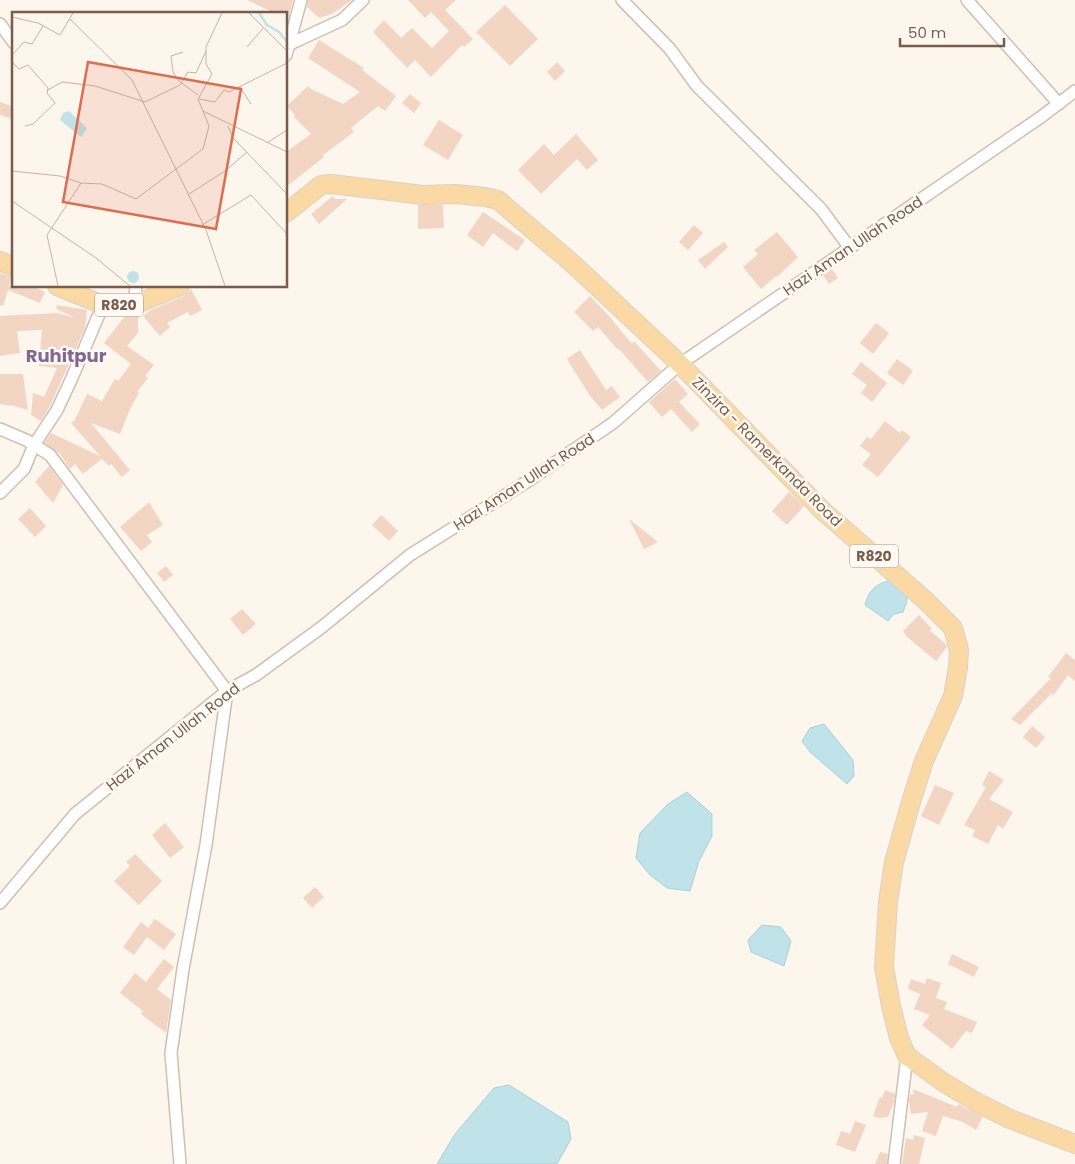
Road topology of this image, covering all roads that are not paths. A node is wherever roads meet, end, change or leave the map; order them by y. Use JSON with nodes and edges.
{"nodes":[{"id":1,"x":301,"y":0,"type":"edge"},
{"id":2,"x":364,"y":0,"type":"edge"},
{"id":3,"x":622,"y":0,"type":"edge"},
{"id":4,"x":967,"y":0,"type":"edge"},
{"id":5,"x":0,"y":24,"type":"edge"},
{"id":6,"x":12,"y":40,"type":"edge"},
{"id":7,"x":288,"y":49,"type":"edge"},
{"id":8,"x":1075,"y":92,"type":"edge"},
{"id":9,"x":1059,"y":104,"type":"junction"},
{"id":10,"x":288,"y":211,"type":"edge"},
{"id":11,"x":850,"y":248,"type":"junction"},
{"id":12,"x":0,"y":261,"type":"edge"},
{"id":13,"x":12,"y":266,"type":"edge"},
{"id":14,"x":62,"y":288,"type":"edge"},
{"id":15,"x":136,"y":288,"type":"edge"},
{"id":16,"x":175,"y":288,"type":"edge"},
{"id":17,"x":103,"y":305,"type":"junction"},
{"id":18,"x":134,"y":305,"type":"junction"},
{"id":19,"x":680,"y":364,"type":"junction"},
{"id":20,"x":0,"y":429,"type":"edge"},
{"id":21,"x":34,"y":445,"type":"junction"},
{"id":22,"x":0,"y":493,"type":"edge"},
{"id":23,"x":227,"y":691,"type":"junction"},
{"id":24,"x":0,"y":903,"type":"edge"},
{"id":25,"x":907,"y":1056,"type":"junction"},
{"id":26,"x":1075,"y":1144,"type":"edge"},
{"id":27,"x":180,"y":1164,"type":"edge"},
{"id":28,"x":894,"y":1164,"type":"edge"}],
"edges":[{"from":1,"to":7,"type":"street"},
{"from":2,"to":7,"type":"street"},
{"from":3,"to":11,"type":"street"},
{"from":4,"to":9,"type":"street"},
{"from":5,"to":6,"type":"street"},
{"from":8,"to":9,"type":"street","name":"Hazi Aman Ullah Road"},
{"from":9,"to":11,"type":"street","name":"Hazi Aman Ullah Road"},
{"from":10,"to":19,"type":"main road","name":"Zinzira - Ramerkanda Road","number":"R820"},
{"from":11,"to":19,"type":"street","name":"Hazi Aman Ullah Road"},
{"from":12,"to":13,"type":"main road"},
{"from":14,"to":17,"type":"main road","number":"R820"},
{"from":15,"to":18,"type":"street"},
{"from":16,"to":18,"type":"main road","number":"R820"},
{"from":17,"to":18,"type":"main road","number":"R820"},
{"from":17,"to":21,"type":"street"},
{"from":19,"to":23,"type":"street","name":"Hazi Aman Ullah Road"},
{"from":19,"to":25,"type":"main road","name":"Zinzira - Ramerkanda Road","number":"R820"},
{"from":20,"to":21,"type":"street"},
{"from":21,"to":22,"type":"street"},
{"from":21,"to":23,"type":"street"},
{"from":23,"to":24,"type":"street","name":"Hazi Aman Ullah Road"},
{"from":23,"to":27,"type":"street"},
{"from":25,"to":26,"type":"main road"},
{"from":25,"to":28,"type":"street"}]}
